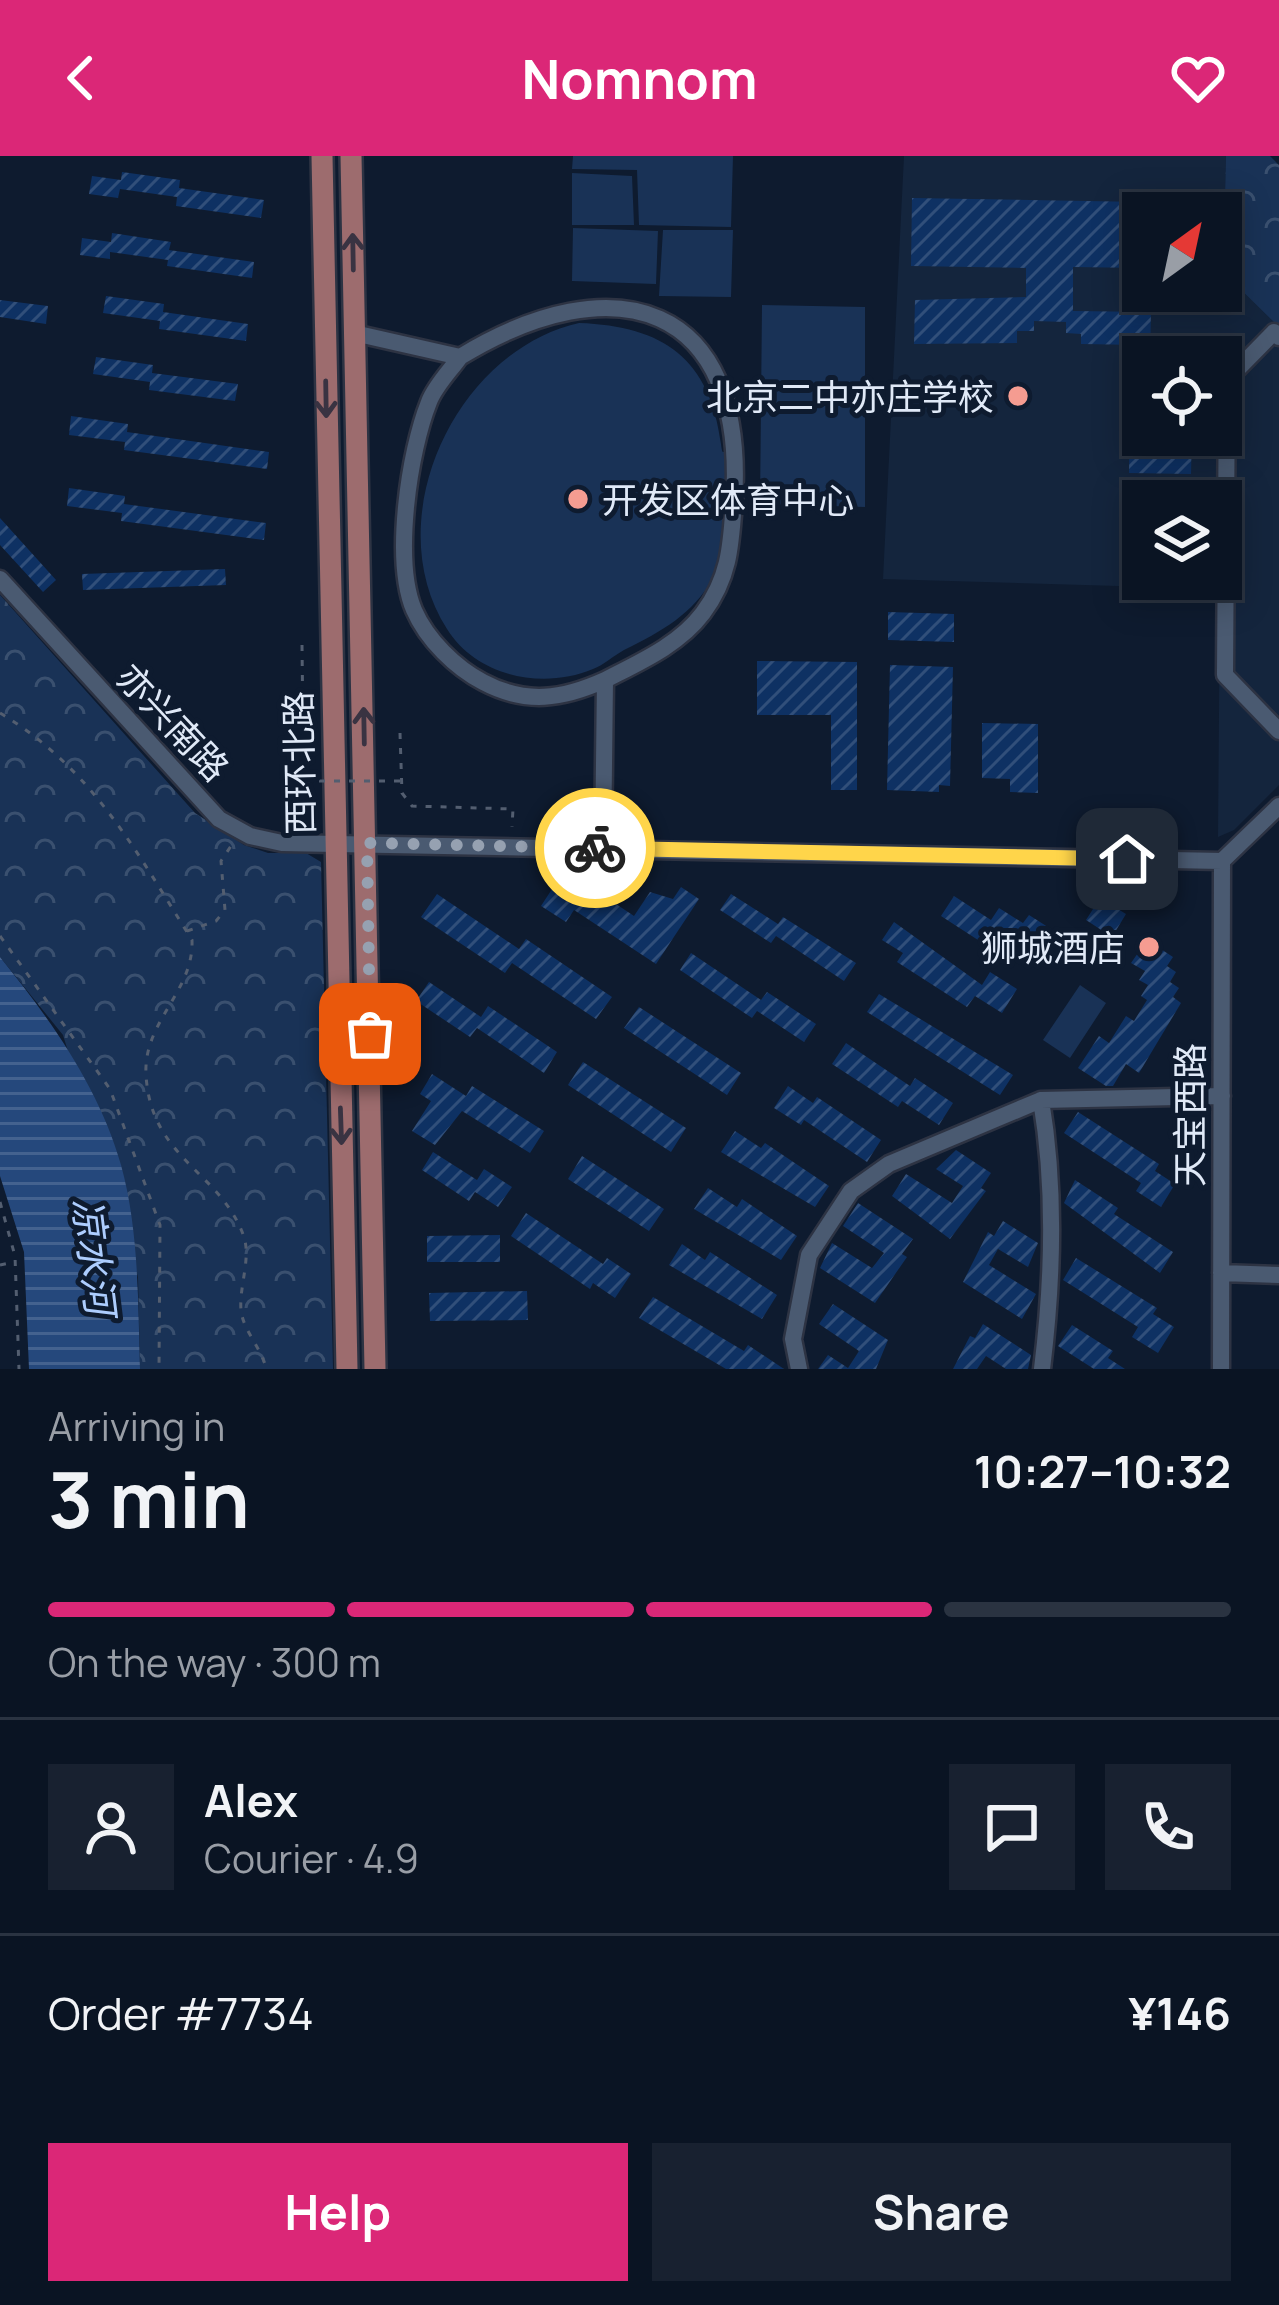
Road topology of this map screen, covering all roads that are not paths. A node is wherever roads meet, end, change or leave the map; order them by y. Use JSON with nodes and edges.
{"nodes":[{"id":1,"x":322,"y":156,"type":"edge"},
{"id":2,"x":351,"y":156,"type":"edge"},
{"id":3,"x":354,"y":333,"type":"junction"},
{"id":4,"x":1279,"y":337,"type":"edge"},
{"id":5,"x":460,"y":357,"type":"junction"},
{"id":6,"x":0,"y":579,"type":"edge"},
{"id":7,"x":605,"y":680,"type":"junction"},
{"id":8,"x":1279,"y":731,"type":"edge"},
{"id":9,"x":1279,"y":806,"type":"edge"},
{"id":10,"x":333,"y":841,"type":"junction"},
{"id":11,"x":367,"y":843,"type":"junction"},
{"id":12,"x":603,"y":848,"type":"junction"},
{"id":13,"x":1222,"y":861,"type":"junction"},
{"id":14,"x":1222,"y":1096,"type":"junction"},
{"id":15,"x":1041,"y":1100,"type":"junction"},
{"id":16,"x":1221,"y":1274,"type":"junction"},
{"id":17,"x":1279,"y":1275,"type":"edge"},
{"id":18,"x":347,"y":1369,"type":"edge"},
{"id":19,"x":375,"y":1369,"type":"edge"},
{"id":20,"x":800,"y":1369,"type":"edge"},
{"id":21,"x":1042,"y":1369,"type":"edge"},
{"id":22,"x":1221,"y":1369,"type":"edge"}],
"edges":[{"from":1,"to":10,"type":"main road","name":"西环北路","one_way":true},
{"from":3,"to":2,"type":"main road","name":"西环北路","one_way":true},
{"from":3,"to":5,"type":"street"},
{"from":11,"to":3,"type":"main road","name":"西环北路","one_way":true},
{"from":4,"to":8,"type":"street"},
{"from":5,"to":7,"type":"street"},
{"from":5,"to":7,"type":"street"},
{"from":6,"to":10,"type":"street","name":"亦兴南路"},
{"from":7,"to":12,"type":"street"},
{"from":9,"to":13,"type":"street"},
{"from":10,"to":11,"type":"street","name":"亦兴南路"},
{"from":10,"to":18,"type":"main road","name":"西环北路","one_way":true},
{"from":11,"to":12,"type":"street","name":"亦兴南路"},
{"from":11,"to":19,"type":"main road","name":"西环北路"},
{"from":12,"to":13,"type":"street","name":"亦兴南路"},
{"from":13,"to":14,"type":"street","name":"天宝西路"},
{"from":14,"to":15,"type":"street"},
{"from":14,"to":16,"type":"street","name":"天宝西路"},
{"from":15,"to":20,"type":"street"},
{"from":15,"to":21,"type":"street"},
{"from":16,"to":17,"type":"street"},
{"from":16,"to":22,"type":"street","name":"天宝西路"}]}
